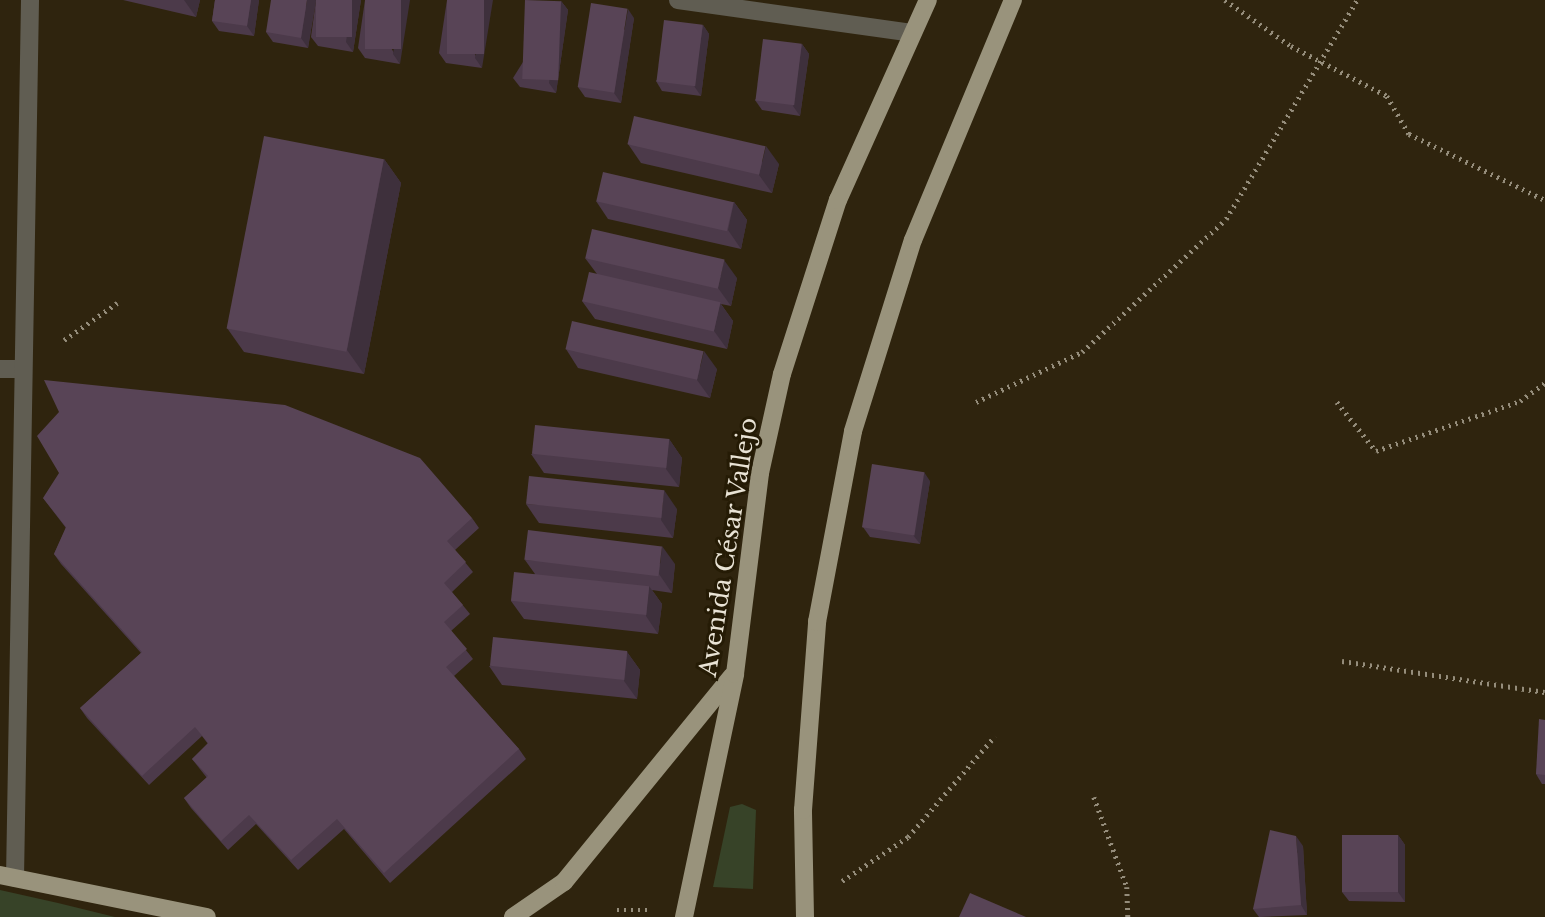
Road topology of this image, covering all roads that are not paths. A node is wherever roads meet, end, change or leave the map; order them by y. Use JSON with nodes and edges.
{"nodes":[{"id":1,"x":30,"y":0,"type":"edge"},
{"id":2,"x":678,"y":0,"type":"edge"},
{"id":3,"x":928,"y":0,"type":"edge"},
{"id":4,"x":1013,"y":0,"type":"edge"},
{"id":5,"x":912,"y":33,"type":"junction"},
{"id":6,"x":0,"y":369,"type":"edge"},
{"id":7,"x":23,"y":369,"type":"junction"},
{"id":8,"x":735,"y":674,"type":"junction"},
{"id":9,"x":7,"y":877,"type":"edge"},
{"id":10,"x":207,"y":917,"type":"edge"},
{"id":11,"x":513,"y":917,"type":"edge"},
{"id":12,"x":684,"y":917,"type":"edge"},
{"id":13,"x":805,"y":917,"type":"edge"}],
"edges":[{"from":1,"to":7,"type":"street"},
{"from":2,"to":5,"type":"street"},
{"from":3,"to":5,"type":"main road","name":"Avenida César Vallejo"},
{"from":4,"to":13,"type":"main road"},
{"from":5,"to":8,"type":"main road","name":"Avenida César Vallejo"},
{"from":6,"to":7,"type":"street"},
{"from":7,"to":9,"type":"street"},
{"from":8,"to":11,"type":"main road"},
{"from":8,"to":12,"type":"main road","name":"Avenida César Vallejo"},
{"from":9,"to":10,"type":"main road"}]}
